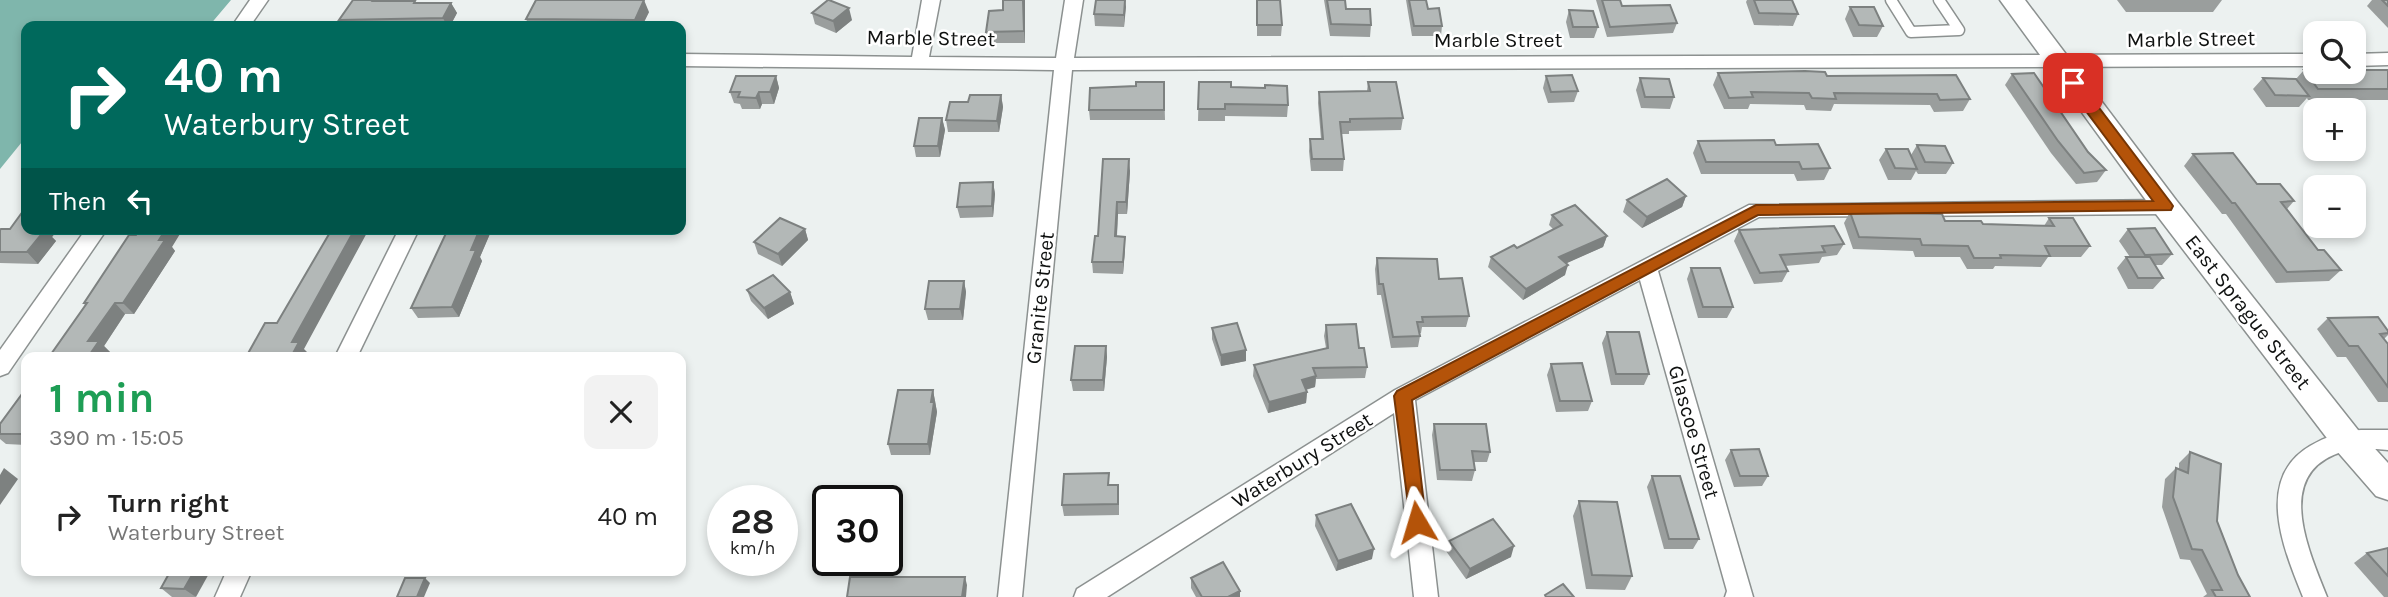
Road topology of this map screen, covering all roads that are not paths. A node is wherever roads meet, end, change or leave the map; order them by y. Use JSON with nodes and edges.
{"nodes":[{"id":1,"x":259,"y":0,"type":"edge"},
{"id":2,"x":931,"y":0,"type":"edge"},
{"id":3,"x":1074,"y":0,"type":"edge"},
{"id":4,"x":1891,"y":0,"type":"edge"},
{"id":5,"x":1939,"y":0,"type":"edge"},
{"id":6,"x":2012,"y":0,"type":"edge"},
{"id":7,"x":244,"y":21,"type":"edge"},
{"id":8,"x":2388,"y":59,"type":"edge"},
{"id":9,"x":686,"y":60,"type":"edge"},
{"id":10,"x":920,"y":60,"type":"junction"},
{"id":11,"x":2303,"y":60,"type":"edge"},
{"id":12,"x":2366,"y":60,"type":"edge"},
{"id":13,"x":2057,"y":63,"type":"junction"},
{"id":14,"x":1064,"y":64,"type":"junction"},
{"id":15,"x":2166,"y":206,"type":"junction"},
{"id":16,"x":93,"y":235,"type":"edge"},
{"id":17,"x":406,"y":235,"type":"edge"},
{"id":18,"x":1647,"y":268,"type":"junction"},
{"id":19,"x":348,"y":352,"type":"edge"},
{"id":20,"x":0,"y":367,"type":"edge"},
{"id":21,"x":1403,"y":396,"type":"junction"},
{"id":22,"x":2347,"y":440,"type":"junction"},
{"id":23,"x":2388,"y":440,"type":"edge"},
{"id":24,"x":2388,"y":486,"type":"edge"},
{"id":25,"x":237,"y":576,"type":"edge"},
{"id":26,"x":1739,"y":596,"type":"edge"},
{"id":27,"x":227,"y":597,"type":"edge"},
{"id":28,"x":1010,"y":597,"type":"edge"},
{"id":29,"x":1086,"y":597,"type":"edge"},
{"id":30,"x":1426,"y":597,"type":"edge"},
{"id":31,"x":2315,"y":597,"type":"edge"}],
"edges":[{"from":1,"to":7,"type":"street"},
{"from":2,"to":10,"type":"street"},
{"from":3,"to":14,"type":"street","name":"Granite Street"},
{"from":4,"to":5,"type":"lane"},
{"from":6,"to":13,"type":"street","name":"East Sprague Street"},
{"from":8,"to":12,"type":"street"},
{"from":9,"to":10,"type":"street","name":"Marble Street"},
{"from":10,"to":14,"type":"street","name":"Marble Street"},
{"from":11,"to":13,"type":"street","name":"Marble Street"},
{"from":13,"to":14,"type":"street","name":"Marble Street"},
{"from":13,"to":15,"type":"street","name":"East Sprague Street"},
{"from":14,"to":28,"type":"street","name":"Granite Street"},
{"from":15,"to":18,"type":"street","name":"Waterbury Street"},
{"from":15,"to":22,"type":"street","name":"East Sprague Street"},
{"from":16,"to":20,"type":"street"},
{"from":17,"to":19,"type":"street"},
{"from":18,"to":21,"type":"street","name":"Waterbury Street"},
{"from":18,"to":26,"type":"street","name":"Glascoe Street"},
{"from":21,"to":29,"type":"street","name":"Waterbury Street"},
{"from":21,"to":30,"type":"street"},
{"from":22,"to":23,"type":"street"},
{"from":22,"to":24,"type":"street","name":"East Sprague Street"},
{"from":22,"to":31,"type":"street"},
{"from":25,"to":27,"type":"street"}]}
